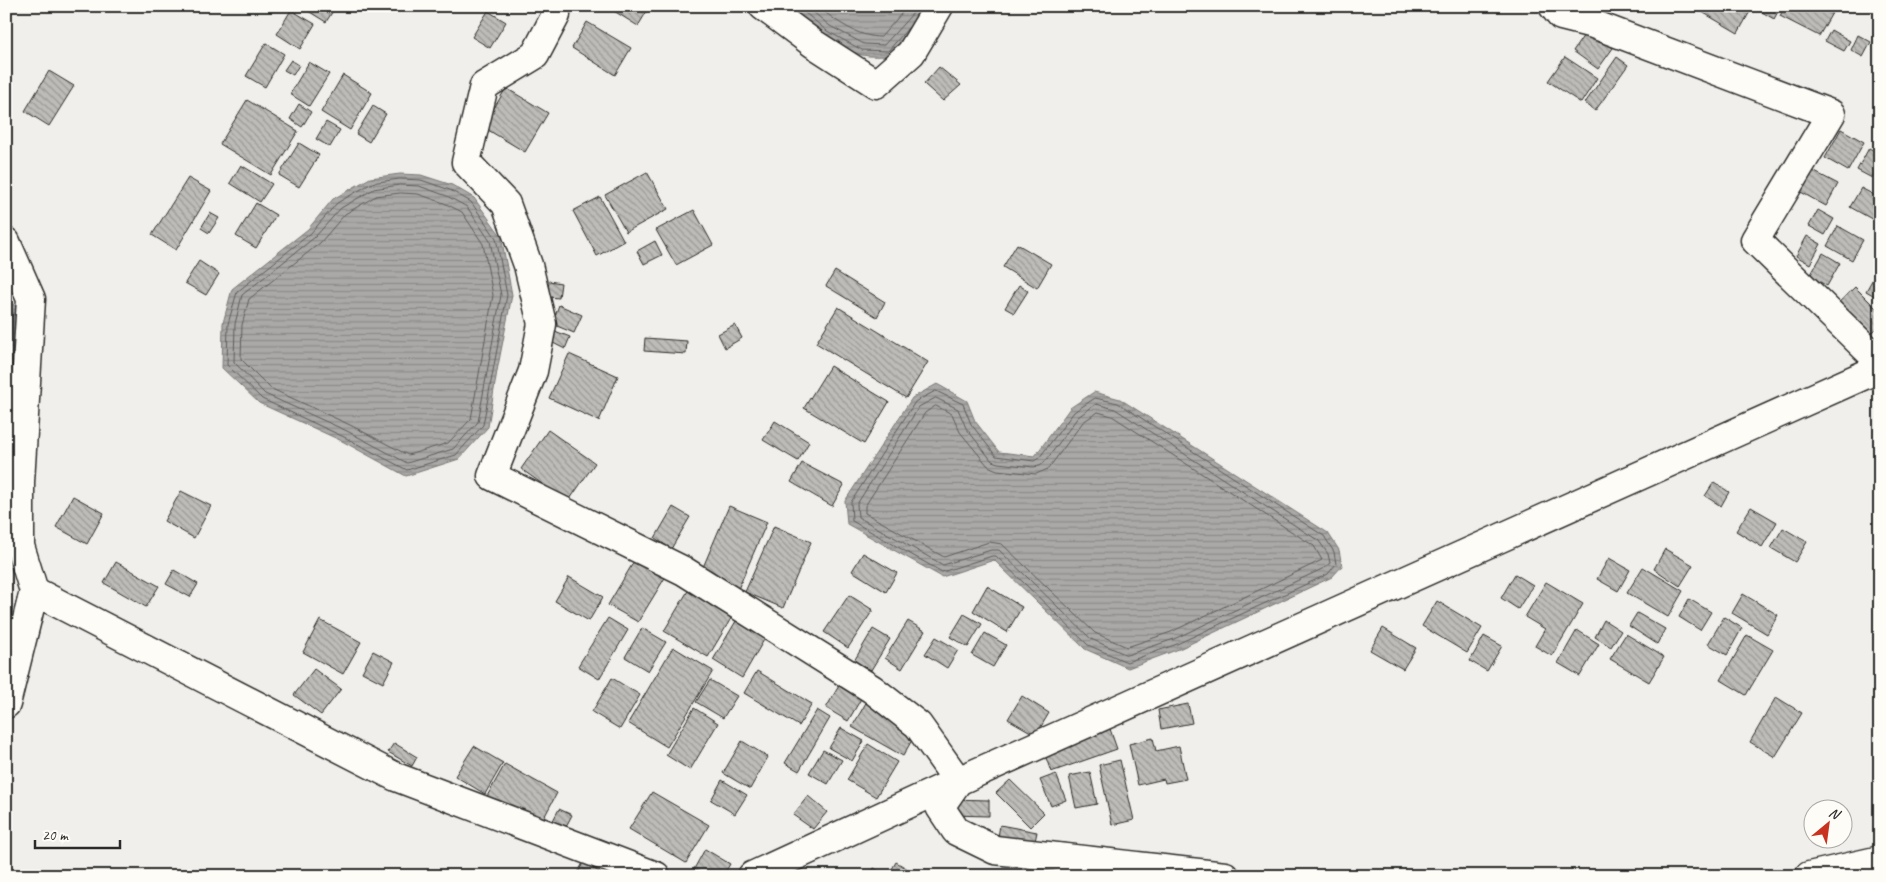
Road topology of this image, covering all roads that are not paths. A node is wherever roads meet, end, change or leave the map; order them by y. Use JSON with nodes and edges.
{"nodes":[{"id":1,"x":554,"y":6,"type":"edge"},
{"id":2,"x":763,"y":6,"type":"edge"},
{"id":3,"x":939,"y":6,"type":"edge"},
{"id":4,"x":1553,"y":6,"type":"edge"},
{"id":5,"x":6,"y":242,"type":"edge"},
{"id":6,"x":1880,"y":362,"type":"edge"},
{"id":7,"x":1880,"y":368,"type":"edge"},
{"id":8,"x":34,"y":591,"type":"junction"},
{"id":9,"x":6,"y":704,"type":"edge"},
{"id":10,"x":958,"y":781,"type":"junction"},
{"id":11,"x":1880,"y":860,"type":"edge"},
{"id":12,"x":656,"y":876,"type":"edge"},
{"id":13,"x":752,"y":876,"type":"edge"},
{"id":14,"x":1225,"y":876,"type":"edge"},
{"id":15,"x":1809,"y":876,"type":"edge"}],
"edges":[{"from":1,"to":10,"type":"street"},
{"from":2,"to":3,"type":"street"},
{"from":4,"to":6,"type":"street"},
{"from":5,"to":8,"type":"street"},
{"from":7,"to":10,"type":"street"},
{"from":8,"to":9,"type":"street"},
{"from":8,"to":12,"type":"street"},
{"from":10,"to":13,"type":"street"},
{"from":10,"to":14,"type":"street"},
{"from":11,"to":15,"type":"street"}]}
